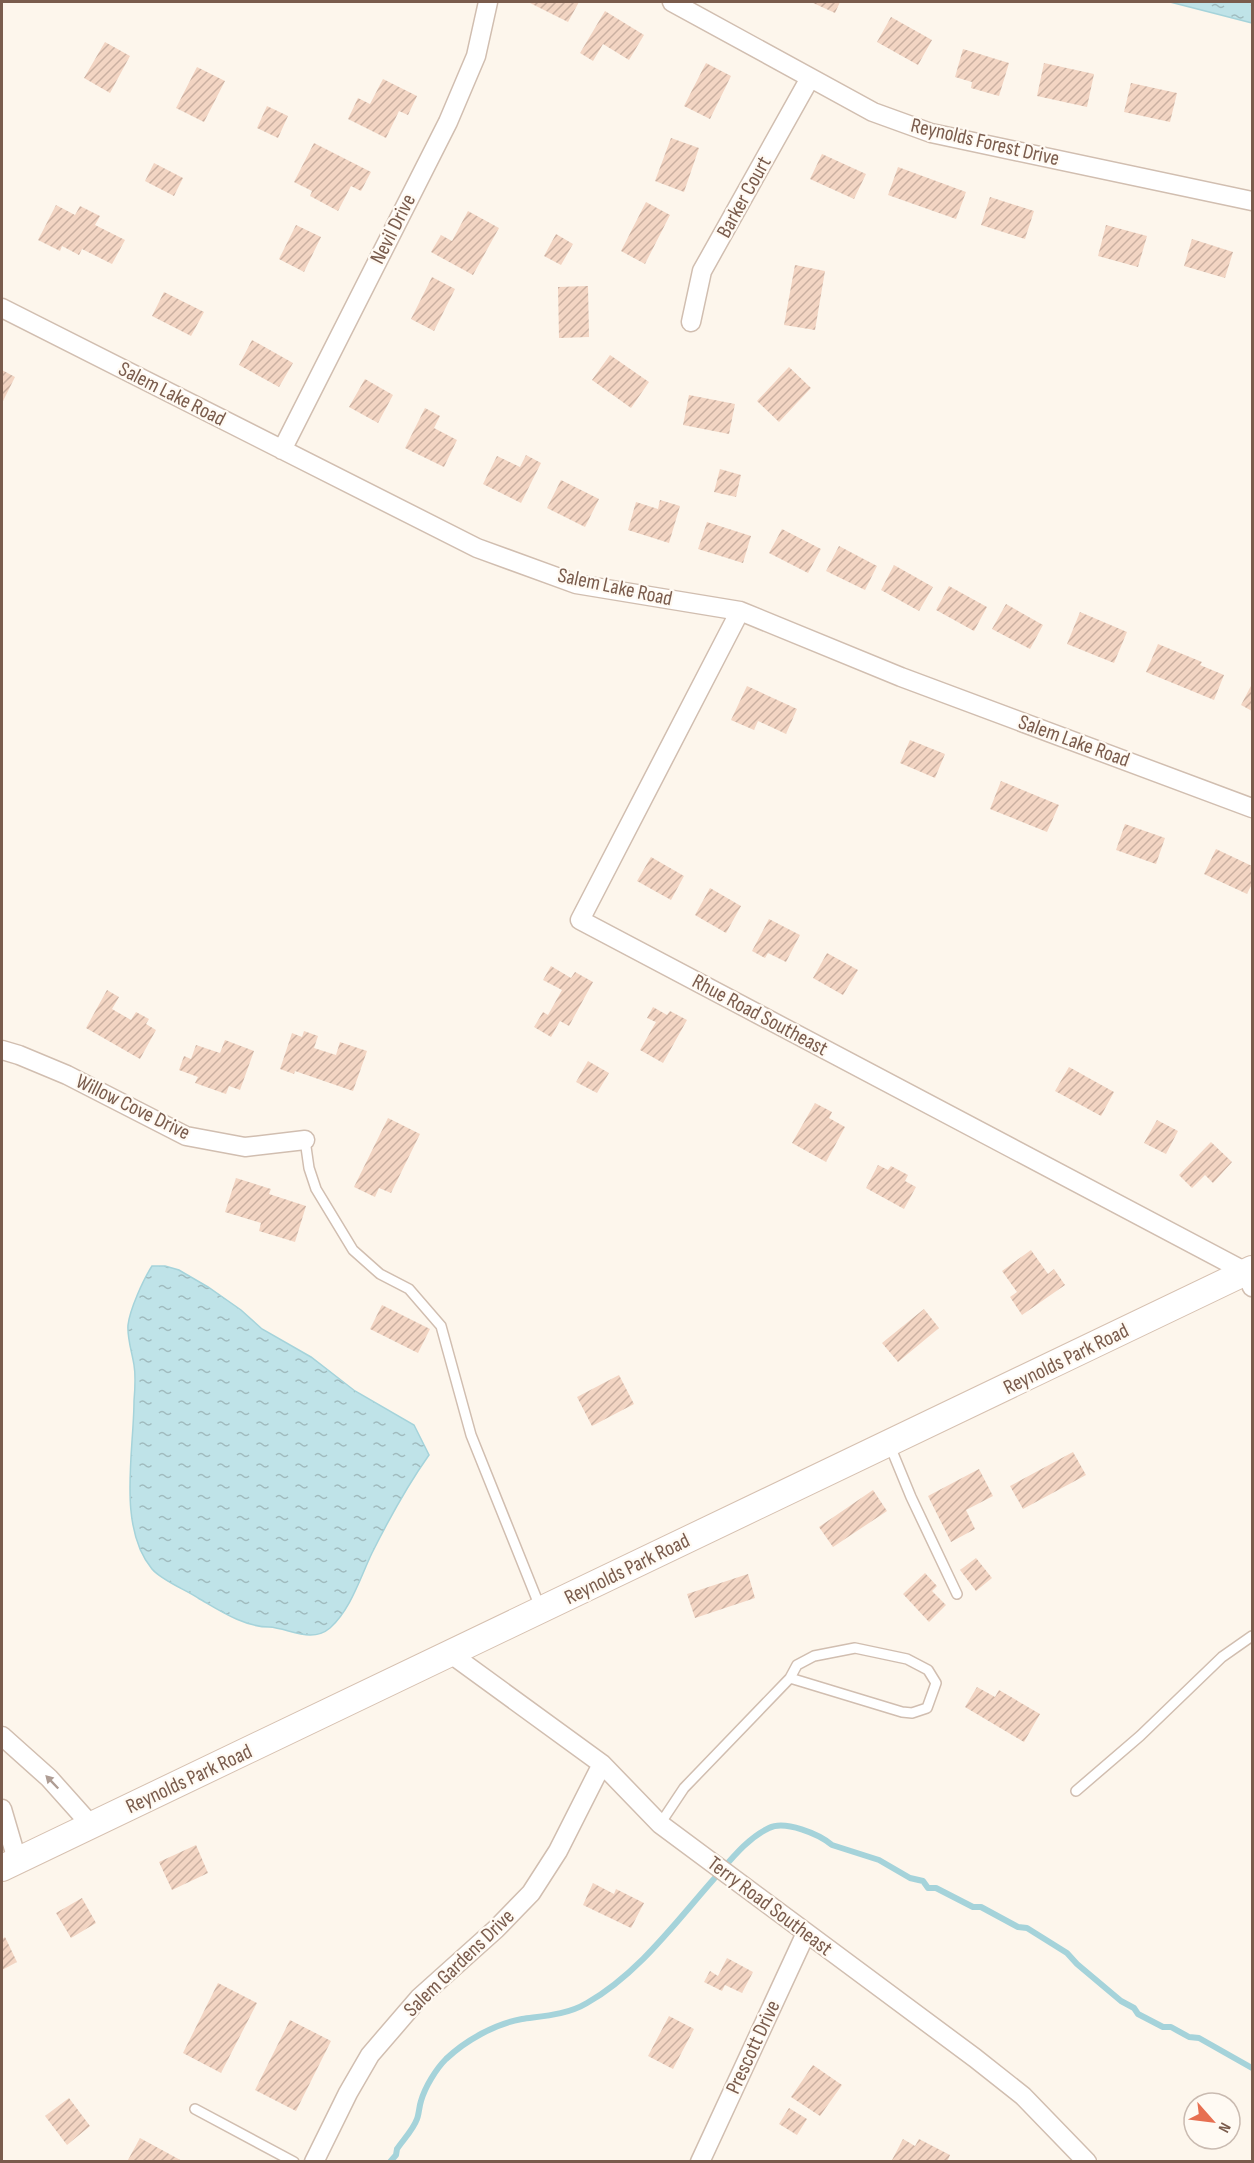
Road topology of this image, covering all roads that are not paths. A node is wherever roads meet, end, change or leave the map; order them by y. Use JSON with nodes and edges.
{"nodes":[{"id":1,"x":488,"y":2,"type":"edge"},
{"id":2,"x":672,"y":2,"type":"edge"},
{"id":3,"x":810,"y":78,"type":"junction"},
{"id":4,"x":1252,"y":201,"type":"edge"},
{"id":5,"x":2,"y":308,"type":"edge"},
{"id":6,"x":691,"y":322,"type":"dead end"},
{"id":7,"x":282,"y":450,"type":"junction"},
{"id":8,"x":740,"y":611,"type":"junction"},
{"id":9,"x":1252,"y":807,"type":"edge"},
{"id":10,"x":2,"y":1050,"type":"edge"},
{"id":11,"x":305,"y":1140,"type":"joint"},
{"id":12,"x":1250,"y":1276,"type":"edge"},
{"id":13,"x":889,"y":1443,"type":"junction"},
{"id":14,"x":957,"y":1594,"type":"dead end"},
{"id":15,"x":541,"y":1610,"type":"junction"},
{"id":16,"x":1252,"y":1636,"type":"edge"},
{"id":17,"x":451,"y":1654,"type":"junction"},
{"id":18,"x":790,"y":1678,"type":"junction"},
{"id":19,"x":2,"y":1736,"type":"edge"},
{"id":20,"x":602,"y":1764,"type":"junction"},
{"id":21,"x":1076,"y":1791,"type":"dead end"},
{"id":22,"x":2,"y":1809,"type":"edge"},
{"id":23,"x":660,"y":1824,"type":"junction"},
{"id":24,"x":91,"y":1825,"type":"junction"},
{"id":25,"x":10,"y":1864,"type":"edge"},
{"id":26,"x":806,"y":1933,"type":"junction"},
{"id":27,"x":195,"y":2109,"type":"dead end"},
{"id":28,"x":294,"y":2162,"type":"edge"},
{"id":29,"x":314,"y":2162,"type":"edge"},
{"id":30,"x":700,"y":2162,"type":"edge"},
{"id":31,"x":1087,"y":2162,"type":"edge"}],
"edges":[{"from":1,"to":7,"type":"street","name":"Nevil Drive"},
{"from":2,"to":3,"type":"street","name":"Reynolds Forest Drive"},
{"from":3,"to":4,"type":"street","name":"Reynolds Forest Drive"},
{"from":3,"to":6,"type":"street","name":"Barker Court"},
{"from":5,"to":7,"type":"street","name":"Salem Lake Road"},
{"from":7,"to":8,"type":"street","name":"Salem Lake Road"},
{"from":8,"to":9,"type":"street","name":"Salem Lake Road"},
{"from":8,"to":12,"type":"street","name":"Rhue Road Southeast"},
{"from":10,"to":11,"type":"street","name":"Willow Cove Drive"},
{"from":11,"to":15,"type":"lane"},
{"from":12,"to":13,"type":"main road","name":"Reynolds Park Road"},
{"from":13,"to":14,"type":"lane"},
{"from":13,"to":15,"type":"main road","name":"Reynolds Park Road"},
{"from":15,"to":17,"type":"main road","name":"Reynolds Park Road"},
{"from":16,"to":21,"type":"lane"},
{"from":17,"to":20,"type":"street","name":"Terry Road Southeast"},
{"from":17,"to":24,"type":"main road","name":"Reynolds Park Road"},
{"from":18,"to":18,"type":"lane"},
{"from":18,"to":23,"type":"lane"},
{"from":24,"to":19,"type":"street","one_way":true},
{"from":20,"to":23,"type":"street","name":"Terry Road Southeast"},
{"from":20,"to":29,"type":"street","name":"Salem Gardens Drive"},
{"from":22,"to":25,"type":"street"},
{"from":23,"to":26,"type":"street","name":"Terry Road Southeast"},
{"from":24,"to":25,"type":"main road","name":"Reynolds Park Road"},
{"from":26,"to":30,"type":"street","name":"Prescott Drive"},
{"from":26,"to":31,"type":"street","name":"Terry Road Southeast"},
{"from":27,"to":28,"type":"lane"}]}
